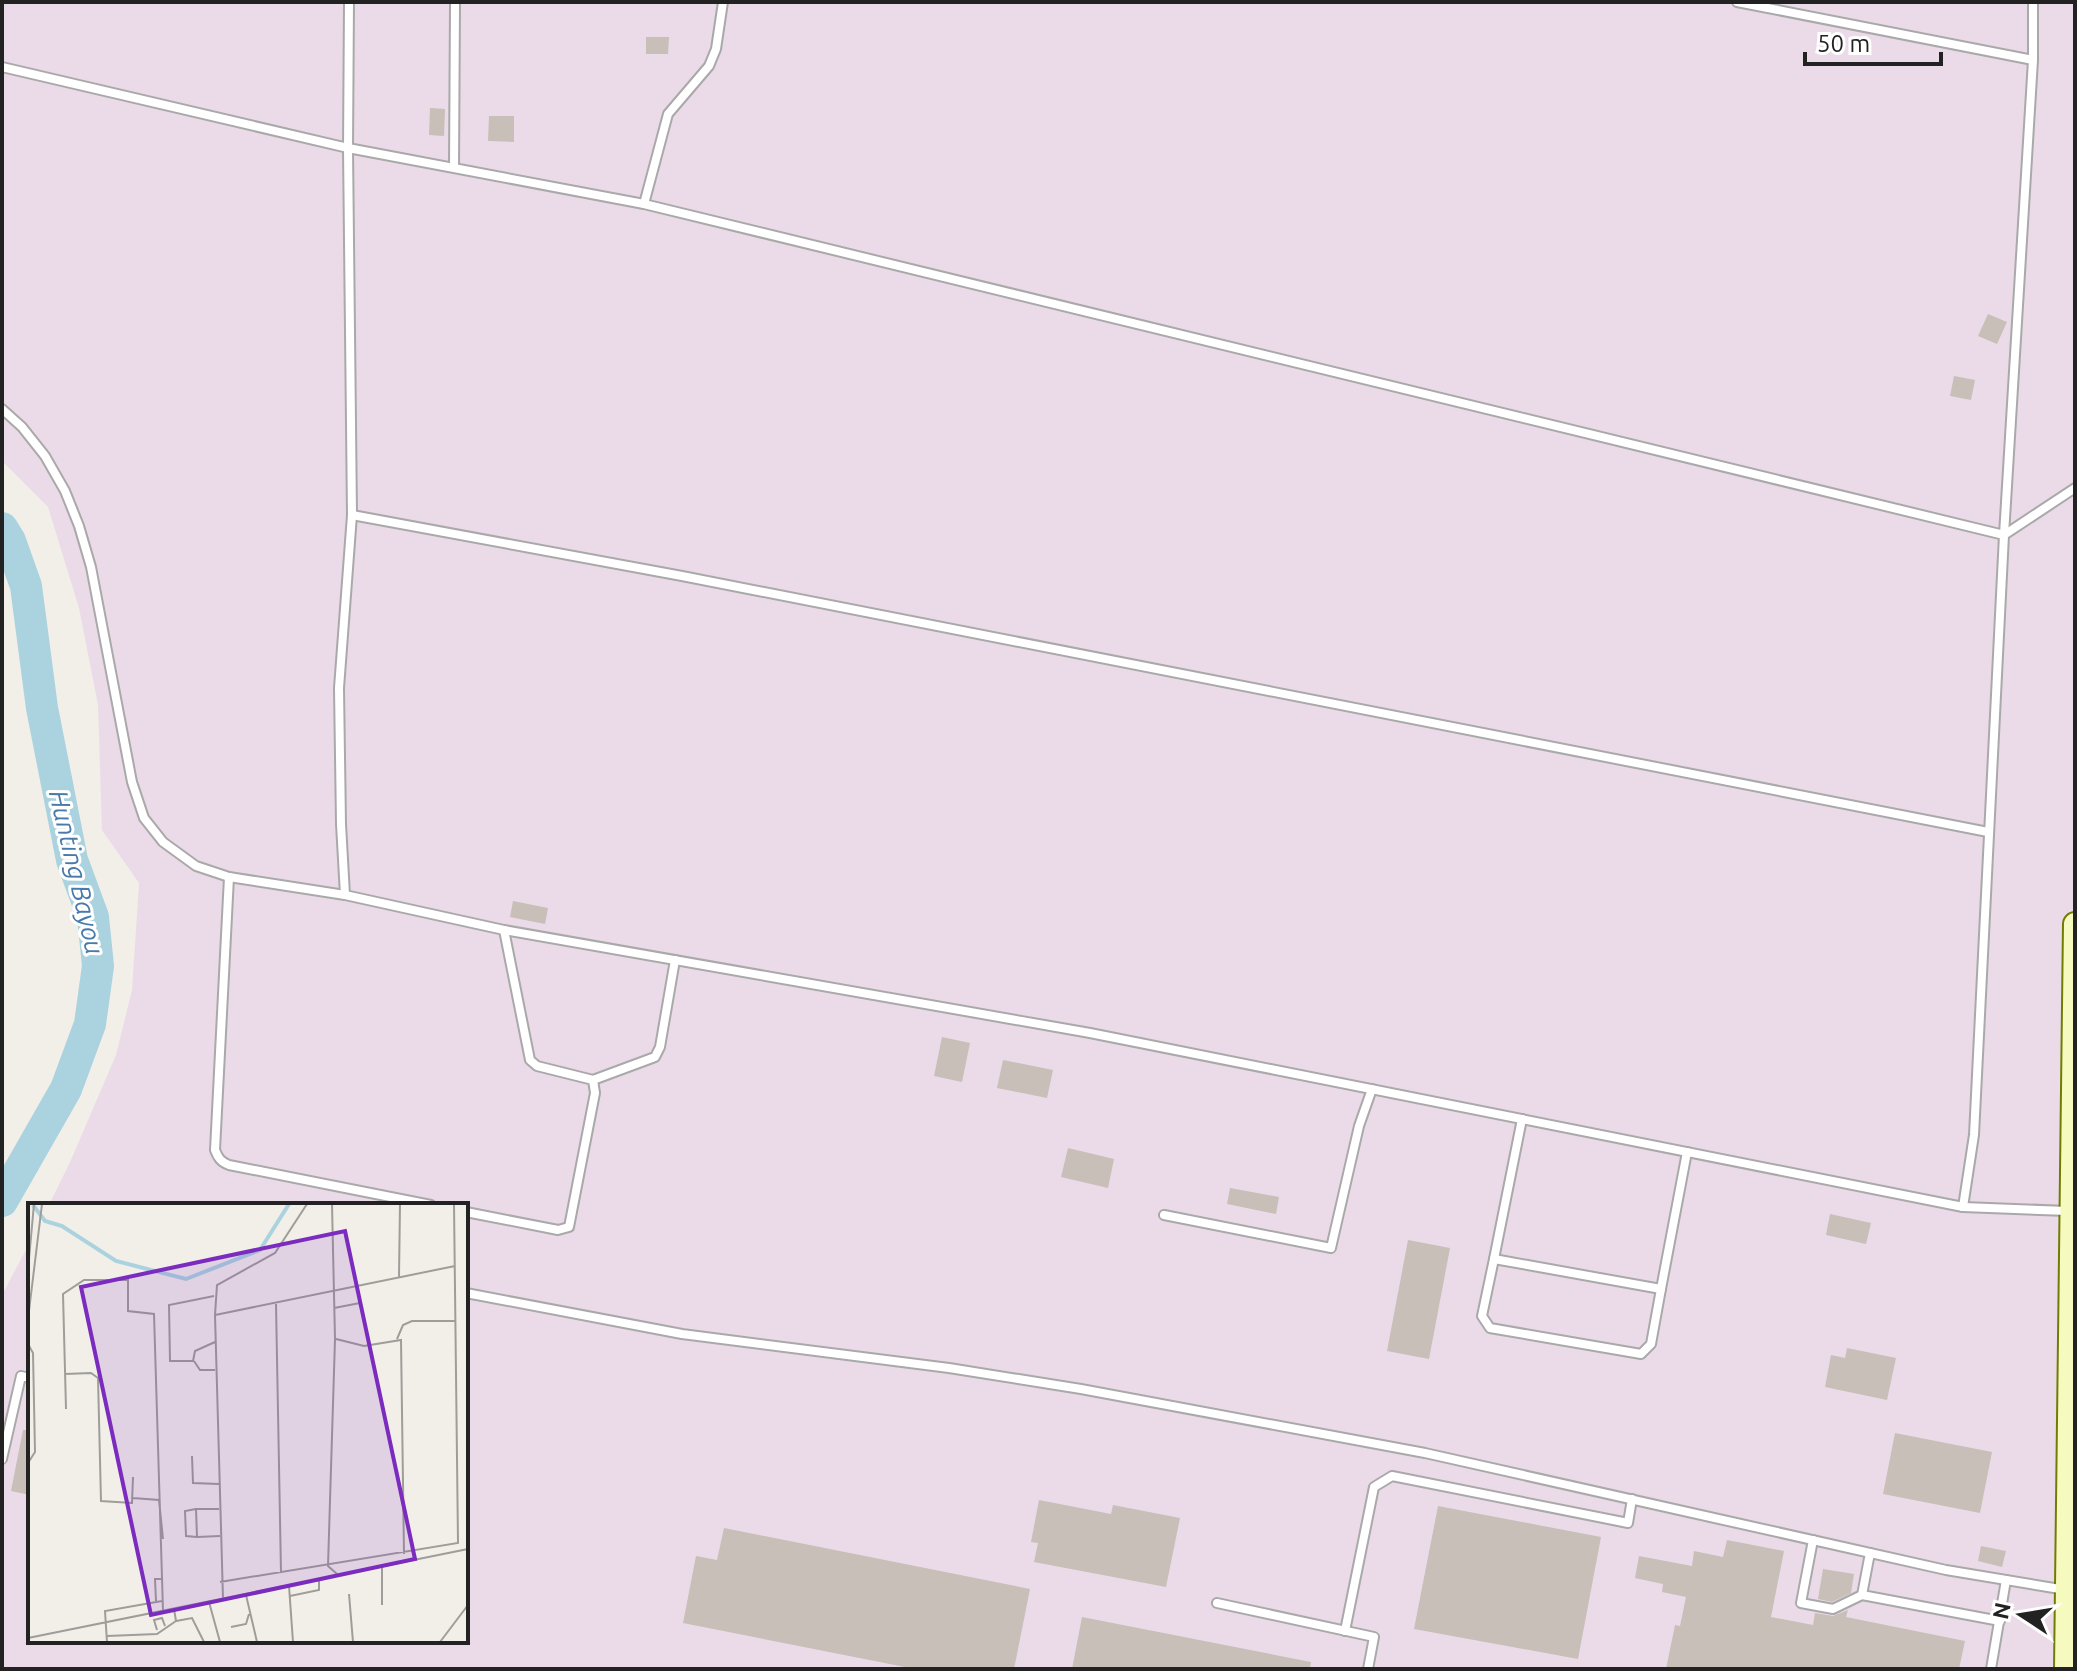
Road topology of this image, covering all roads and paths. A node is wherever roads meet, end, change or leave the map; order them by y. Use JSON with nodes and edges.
{"nodes":[{"id":1,"x":349,"y":2,"type":"edge"},
{"id":2,"x":723,"y":2,"type":"edge"},
{"id":3,"x":1737,"y":2,"type":"edge"},
{"id":4,"x":2033,"y":2,"type":"edge"},
{"id":5,"x":455,"y":5,"type":"dead end"},
{"id":6,"x":2033,"y":60,"type":"junction"},
{"id":7,"x":2,"y":67,"type":"edge"},
{"id":8,"x":348,"y":148,"type":"junction"},
{"id":9,"x":454,"y":167,"type":"junction"},
{"id":10,"x":644,"y":204,"type":"junction"},
{"id":11,"x":2,"y":409,"type":"edge"},
{"id":12,"x":2075,"y":488,"type":"edge"},
{"id":13,"x":352,"y":515,"type":"junction"},
{"id":14,"x":2004,"y":535,"type":"junction"},
{"id":15,"x":1988,"y":832,"type":"junction"},
{"id":16,"x":229,"y":877,"type":"junction"},
{"id":17,"x":345,"y":895,"type":"junction"},
{"id":18,"x":2075,"y":924,"type":"edge"},
{"id":19,"x":504,"y":930,"type":"junction"},
{"id":20,"x":675,"y":960,"type":"junction"},
{"id":21,"x":2074,"y":1066,"type":"edge"},
{"id":22,"x":593,"y":1080,"type":"junction"},
{"id":23,"x":1372,"y":1089,"type":"junction"},
{"id":24,"x":1522,"y":1119,"type":"junction"},
{"id":25,"x":1687,"y":1152,"type":"junction"},
{"id":26,"x":421,"y":1203,"type":"edge"},
{"id":27,"x":1963,"y":1207,"type":"junction"},
{"id":28,"x":2072,"y":1211,"type":"junction"},
{"id":29,"x":468,"y":1212,"type":"edge"},
{"id":30,"x":1164,"y":1215,"type":"dead end"},
{"id":31,"x":1494,"y":1259,"type":"junction"},
{"id":32,"x":1661,"y":1289,"type":"junction"},
{"id":33,"x":468,"y":1293,"type":"edge"},
{"id":34,"x":2073,"y":1301,"type":"edge"},
{"id":35,"x":28,"y":1378,"type":"edge"},
{"id":36,"x":2,"y":1459,"type":"edge"},
{"id":37,"x":1632,"y":1499,"type":"junction"},
{"id":38,"x":2072,"y":1520,"type":"edge"},
{"id":39,"x":1813,"y":1540,"type":"junction"},
{"id":40,"x":1870,"y":1553,"type":"junction"},
{"id":41,"x":2006,"y":1580,"type":"junction"},
{"id":42,"x":2067,"y":1590,"type":"junction"},
{"id":43,"x":1862,"y":1595,"type":"junction"},
{"id":44,"x":1217,"y":1603,"type":"dead end"},
{"id":45,"x":2000,"y":1621,"type":"junction"},
{"id":46,"x":1345,"y":1631,"type":"junction"},
{"id":47,"x":1368,"y":1669,"type":"edge"},
{"id":48,"x":1991,"y":1669,"type":"edge"},
{"id":49,"x":2066,"y":1669,"type":"edge"}],
"edges":[{"from":1,"to":8,"type":"lane"},
{"from":2,"to":10,"type":"lane"},
{"from":3,"to":6,"type":"lane"},
{"from":4,"to":6,"type":"lane"},
{"from":5,"to":9,"type":"lane"},
{"from":6,"to":14,"type":"lane"},
{"from":7,"to":8,"type":"lane"},
{"from":8,"to":9,"type":"lane"},
{"from":8,"to":13,"type":"lane"},
{"from":9,"to":10,"type":"lane"},
{"from":10,"to":14,"type":"lane"},
{"from":11,"to":16,"type":"lane"},
{"from":12,"to":14,"type":"lane"},
{"from":13,"to":15,"type":"lane"},
{"from":13,"to":17,"type":"lane"},
{"from":14,"to":15,"type":"lane"},
{"from":15,"to":27,"type":"lane"},
{"from":16,"to":17,"type":"lane"},
{"from":16,"to":26,"type":"lane"},
{"from":17,"to":19,"type":"lane"},
{"from":18,"to":21,"type":"main road"},
{"from":19,"to":20,"type":"lane"},
{"from":19,"to":22,"type":"lane"},
{"from":20,"to":22,"type":"lane"},
{"from":20,"to":23,"type":"lane"},
{"from":21,"to":28,"type":"main road"},
{"from":22,"to":29,"type":"lane"},
{"from":23,"to":24,"type":"lane"},
{"from":23,"to":30,"type":"lane"},
{"from":24,"to":25,"type":"lane"},
{"from":24,"to":31,"type":"lane"},
{"from":25,"to":27,"type":"lane"},
{"from":25,"to":32,"type":"lane"},
{"from":27,"to":28,"type":"lane"},
{"from":28,"to":34,"type":"main road"},
{"from":31,"to":32,"type":"lane"},
{"from":31,"to":32,"type":"lane"},
{"from":33,"to":37,"type":"lane"},
{"from":34,"to":38,"type":"main road"},
{"from":35,"to":36,"type":"lane"},
{"from":37,"to":39,"type":"lane"},
{"from":37,"to":46,"type":"lane"},
{"from":38,"to":42,"type":"main road"},
{"from":39,"to":40,"type":"lane"},
{"from":39,"to":43,"type":"lane"},
{"from":40,"to":41,"type":"lane"},
{"from":40,"to":43,"type":"lane"},
{"from":41,"to":42,"type":"lane"},
{"from":41,"to":45,"type":"lane"},
{"from":42,"to":49,"type":"main road"},
{"from":43,"to":45,"type":"lane"},
{"from":44,"to":46,"type":"lane"},
{"from":45,"to":48,"type":"lane"},
{"from":46,"to":47,"type":"lane"}]}
